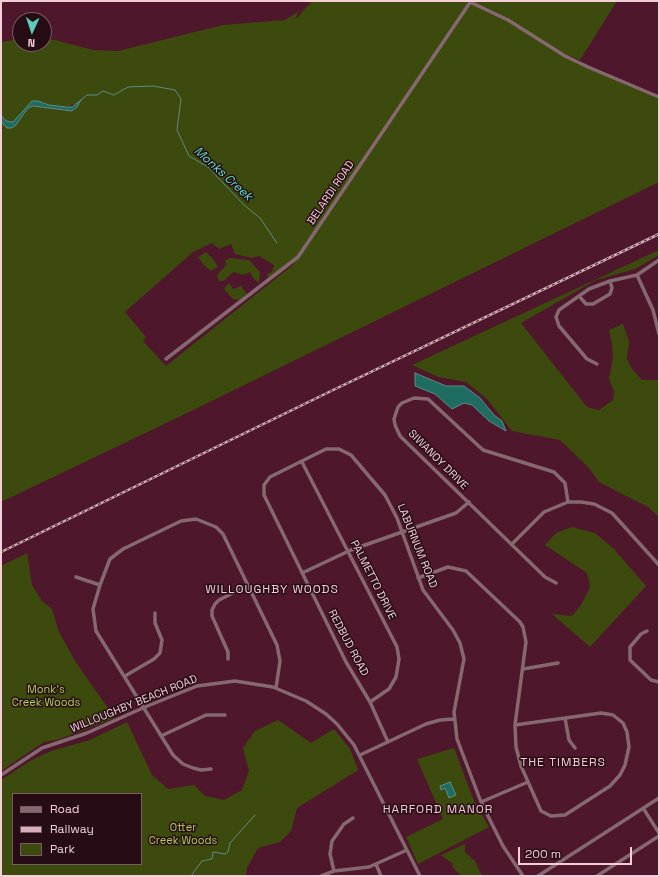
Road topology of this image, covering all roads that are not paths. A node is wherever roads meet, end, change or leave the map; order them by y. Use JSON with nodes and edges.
{"nodes":[{"id":1,"x":471,"y":1,"type":"edge"},
{"id":2,"x":659,"y":97,"type":"edge"},
{"id":3,"x":659,"y":260,"type":"edge"},
{"id":4,"x":636,"y":274,"type":"junction"},
{"id":5,"x":610,"y":281,"type":"junction"},
{"id":6,"x":579,"y":296,"type":"junction"},
{"id":7,"x":659,"y":334,"type":"edge"},
{"id":8,"x":166,"y":359,"type":"dead end"},
{"id":9,"x":598,"y":364,"type":"dead end"},
{"id":10,"x":302,"y":462,"type":"junction"},
{"id":11,"x":469,"y":502,"type":"junction"},
{"id":12,"x":568,"y":502,"type":"junction"},
{"id":13,"x":401,"y":532,"type":"junction"},
{"id":14,"x":512,"y":544,"type":"junction"},
{"id":15,"x":348,"y":551,"type":"junction"},
{"id":16,"x":659,"y":566,"type":"edge"},
{"id":17,"x":302,"y":573,"type":"junction"},
{"id":18,"x":76,"y":578,"type":"dead end"},
{"id":19,"x":418,"y":578,"type":"junction"},
{"id":20,"x":556,"y":583,"type":"dead end"},
{"id":21,"x":100,"y":585,"type":"junction"},
{"id":22,"x":247,"y":586,"type":"junction"},
{"id":23,"x":155,"y":613,"type":"dead end"},
{"id":24,"x":647,"y":631,"type":"dead end"},
{"id":25,"x":228,"y":659,"type":"dead end"},
{"id":26,"x":558,"y":663,"type":"dead end"},
{"id":27,"x":523,"y":668,"type":"junction"},
{"id":28,"x":126,"y":676,"type":"junction"},
{"id":29,"x":659,"y":682,"type":"edge"},
{"id":30,"x":276,"y":688,"type":"junction"},
{"id":31,"x":370,"y":702,"type":"junction"},
{"id":32,"x":145,"y":707,"type":"junction"},
{"id":33,"x":225,"y":715,"type":"dead end"},
{"id":34,"x":565,"y":718,"type":"junction"},
{"id":35,"x":454,"y":719,"type":"junction"},
{"id":36,"x":516,"y":725,"type":"junction"},
{"id":37,"x":161,"y":736,"type":"junction"},
{"id":38,"x":388,"y":742,"type":"junction"},
{"id":39,"x":575,"y":748,"type":"dead end"},
{"id":40,"x":360,"y":755,"type":"junction"},
{"id":41,"x":212,"y":770,"type":"dead end"},
{"id":42,"x":1,"y":775,"type":"edge"},
{"id":43,"x":528,"y":782,"type":"junction"},
{"id":44,"x":659,"y":798,"type":"edge"},
{"id":45,"x":481,"y":802,"type":"junction"},
{"id":46,"x":643,"y":808,"type":"junction"},
{"id":47,"x":354,"y":818,"type":"dead end"},
{"id":48,"x":659,"y":834,"type":"edge"},
{"id":49,"x":407,"y":850,"type":"junction"},
{"id":50,"x":376,"y":864,"type":"junction"},
{"id":51,"x":334,"y":871,"type":"junction"},
{"id":52,"x":321,"y":876,"type":"edge"},
{"id":53,"x":382,"y":876,"type":"edge"},
{"id":54,"x":420,"y":876,"type":"edge"},
{"id":55,"x":522,"y":876,"type":"edge"},
{"id":56,"x":538,"y":876,"type":"edge"},
{"id":57,"x":597,"y":876,"type":"edge"}],
"edges":[{"from":1,"to":2,"type":"street"},
{"from":1,"to":8,"type":"street","name":"BELARDI ROAD"},
{"from":3,"to":4,"type":"street"},
{"from":4,"to":5,"type":"street"},
{"from":4,"to":7,"type":"street"},
{"from":5,"to":6,"type":"street"},
{"from":5,"to":6,"type":"street"},
{"from":6,"to":9,"type":"street"},
{"from":10,"to":13,"type":"street","name":"LABURNUM ROAD"},
{"from":10,"to":15,"type":"street","name":"PALMETTO DRIVE"},
{"from":10,"to":17,"type":"street","name":"REDBUD ROAD"},
{"from":11,"to":12,"type":"street","name":"SIWANOY DRIVE"},
{"from":11,"to":13,"type":"street"},
{"from":11,"to":14,"type":"street","name":"SIWANOY DRIVE"},
{"from":12,"to":14,"type":"street"},
{"from":12,"to":16,"type":"street"},
{"from":13,"to":15,"type":"street"},
{"from":13,"to":19,"type":"street","name":"LABURNUM ROAD"},
{"from":14,"to":20,"type":"street","name":"SIWANOY DRIVE"},
{"from":15,"to":17,"type":"street"},
{"from":15,"to":31,"type":"street","name":"PALMETTO DRIVE"},
{"from":17,"to":31,"type":"street","name":"REDBUD ROAD"},
{"from":18,"to":21,"type":"street"},
{"from":19,"to":27,"type":"street"},
{"from":19,"to":35,"type":"street","name":"LABURNUM ROAD"},
{"from":21,"to":22,"type":"street"},
{"from":21,"to":28,"type":"street"},
{"from":22,"to":25,"type":"street"},
{"from":22,"to":30,"type":"street"},
{"from":23,"to":28,"type":"street"},
{"from":24,"to":29,"type":"street"},
{"from":26,"to":27,"type":"street"},
{"from":27,"to":36,"type":"street"},
{"from":28,"to":32,"type":"street"},
{"from":30,"to":32,"type":"street","name":"WILLOUGHBY BEACH ROAD"},
{"from":30,"to":40,"type":"street","name":"WILLOUGHBY BEACH ROAD"},
{"from":31,"to":38,"type":"street","name":"REDBUD ROAD"},
{"from":32,"to":37,"type":"street"},
{"from":32,"to":42,"type":"street","name":"WILLOUGHBY BEACH ROAD"},
{"from":33,"to":37,"type":"street"},
{"from":34,"to":36,"type":"street"},
{"from":34,"to":39,"type":"street"},
{"from":34,"to":43,"type":"street"},
{"from":35,"to":38,"type":"street"},
{"from":35,"to":45,"type":"street","name":"LABURNUM ROAD"},
{"from":36,"to":43,"type":"street"},
{"from":37,"to":41,"type":"street"},
{"from":38,"to":40,"type":"street"},
{"from":40,"to":49,"type":"street","name":"WILLOUGHBY BEACH ROAD"},
{"from":43,"to":45,"type":"street"},
{"from":44,"to":46,"type":"street"},
{"from":45,"to":55,"type":"street","name":"LABURNUM ROAD"},
{"from":46,"to":48,"type":"street"},
{"from":46,"to":56,"type":"street"},
{"from":47,"to":51,"type":"street"},
{"from":48,"to":57,"type":"street"},
{"from":49,"to":50,"type":"street"},
{"from":49,"to":54,"type":"street","name":"WILLOUGHBY BEACH ROAD"},
{"from":50,"to":51,"type":"street"},
{"from":50,"to":53,"type":"street"},
{"from":51,"to":52,"type":"street"}]}
